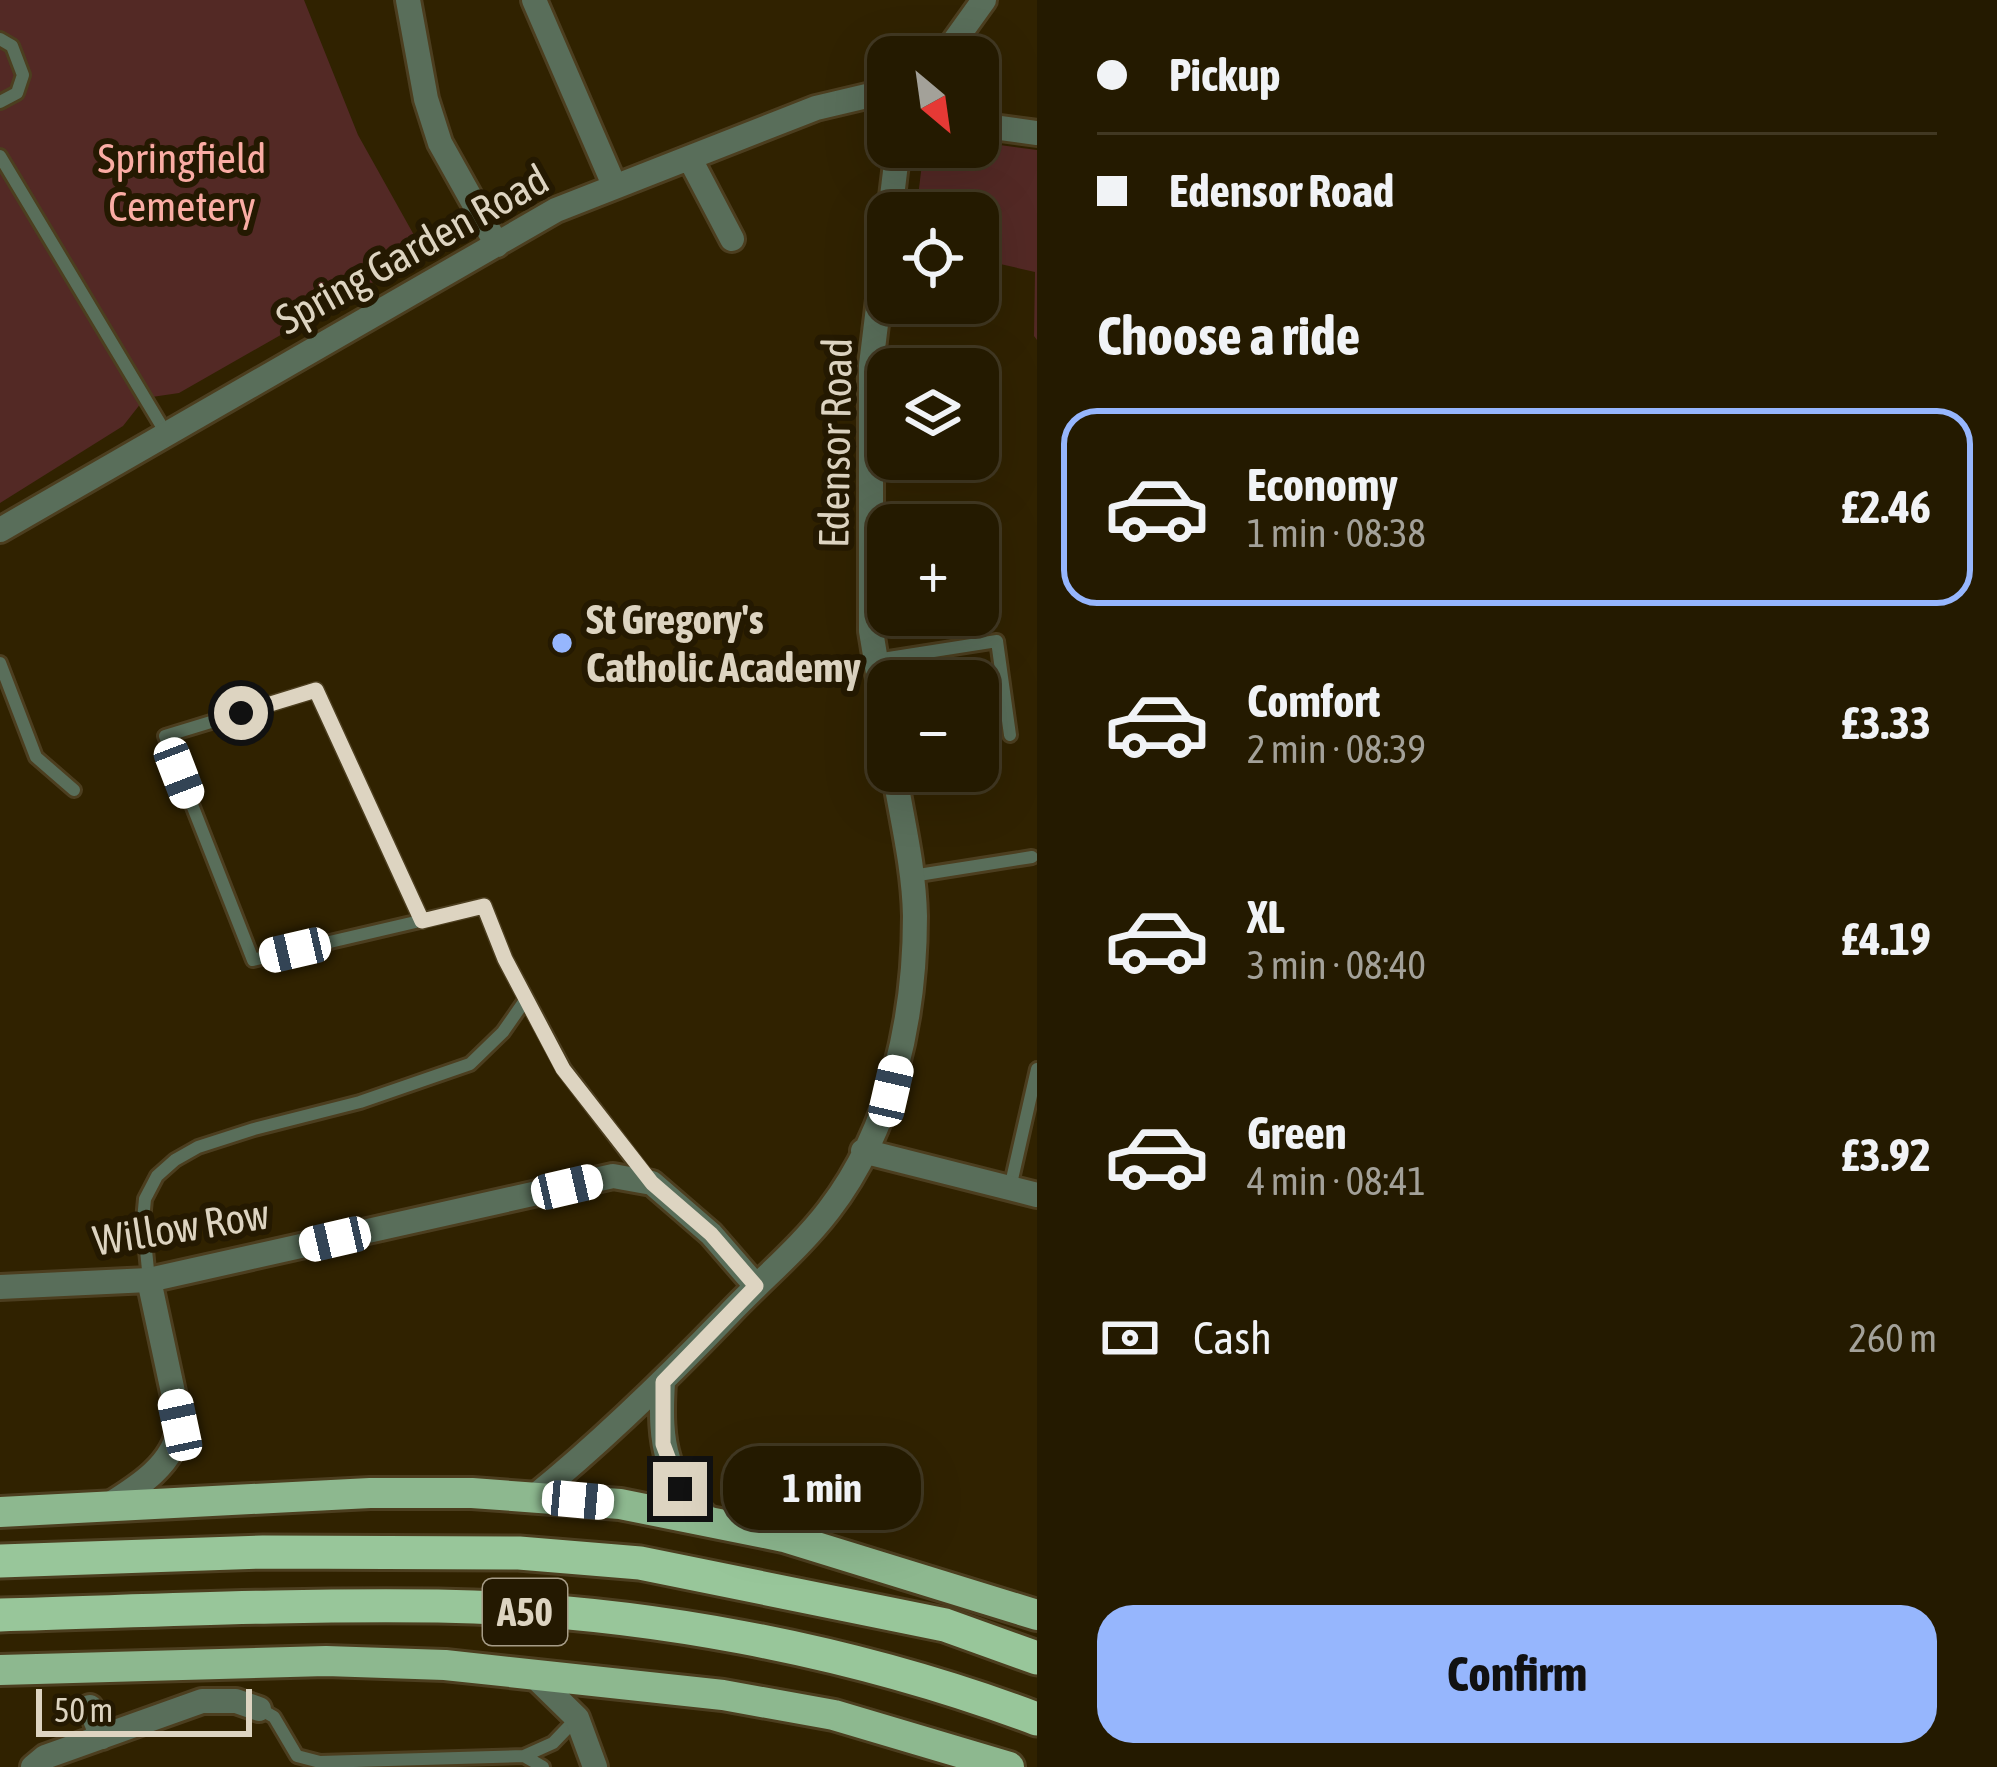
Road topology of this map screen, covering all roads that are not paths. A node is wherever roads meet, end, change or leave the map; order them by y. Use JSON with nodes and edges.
{"nodes":[{"id":1,"x":408,"y":0,"type":"edge"},
{"id":2,"x":534,"y":0,"type":"edge"},
{"id":3,"x":984,"y":0,"type":"edge"},
{"id":4,"x":958,"y":36,"type":"edge"},
{"id":5,"x":0,"y":39,"type":"edge"},
{"id":6,"x":867,"y":97,"type":"edge"},
{"id":7,"x":0,"y":102,"type":"edge"},
{"id":8,"x":999,"y":128,"type":"edge"},
{"id":9,"x":1037,"y":133,"type":"edge"},
{"id":10,"x":0,"y":156,"type":"edge"},
{"id":11,"x":690,"y":160,"type":"junction"},
{"id":12,"x":614,"y":185,"type":"junction"},
{"id":13,"x":732,"y":239,"type":"dead end"},
{"id":14,"x":496,"y":245,"type":"junction"},
{"id":15,"x":167,"y":434,"type":"junction"},
{"id":16,"x":872,"y":480,"type":"edge"},
{"id":17,"x":0,"y":530,"type":"edge"},
{"id":18,"x":876,"y":660,"type":"joint"},
{"id":19,"x":0,"y":663,"type":"edge"},
{"id":20,"x":1010,"y":735,"type":"dead end"},
{"id":21,"x":74,"y":790,"type":"dead end"},
{"id":22,"x":898,"y":792,"type":"edge"},
{"id":23,"x":1032,"y":857,"type":"dead end"},
{"id":24,"x":912,"y":876,"type":"junction"},
{"id":25,"x":422,"y":921,"type":"junction"},
{"id":26,"x":526,"y":998,"type":"junction"},
{"id":27,"x":1037,"y":1069,"type":"edge"},
{"id":28,"x":863,"y":1151,"type":"junction"},
{"id":29,"x":652,"y":1183,"type":"junction"},
{"id":30,"x":1010,"y":1188,"type":"junction"},
{"id":31,"x":1037,"y":1195,"type":"edge"},
{"id":32,"x":149,"y":1280,"type":"junction"},
{"id":33,"x":756,"y":1286,"type":"junction"},
{"id":34,"x":0,"y":1287,"type":"edge"},
{"id":35,"x":663,"y":1382,"type":"junction"},
{"id":36,"x":535,"y":1496,"type":"junction"},
{"id":37,"x":106,"y":1506,"type":"junction"},
{"id":38,"x":0,"y":1512,"type":"edge"},
{"id":39,"x":713,"y":1523,"type":"junction"},
{"id":40,"x":0,"y":1561,"type":"edge"},
{"id":41,"x":0,"y":1615,"type":"edge"},
{"id":42,"x":1037,"y":1615,"type":"edge"},
{"id":43,"x":1037,"y":1658,"type":"edge"},
{"id":44,"x":0,"y":1670,"type":"edge"},
{"id":45,"x":533,"y":1675,"type":"junction"},
{"id":46,"x":90,"y":1706,"type":"dead end"},
{"id":47,"x":259,"y":1708,"type":"joint"},
{"id":48,"x":577,"y":1718,"type":"junction"},
{"id":49,"x":1037,"y":1719,"type":"edge"},
{"id":50,"x":102,"y":1737,"type":"junction"},
{"id":51,"x":524,"y":1756,"type":"junction"},
{"id":52,"x":385,"y":1763,"type":"edge"},
{"id":53,"x":33,"y":1767,"type":"edge"},
{"id":54,"x":543,"y":1767,"type":"edge"},
{"id":55,"x":595,"y":1767,"type":"edge"},
{"id":56,"x":1009,"y":1767,"type":"edge"}],
"edges":[{"from":1,"to":14,"type":"street"},
{"from":2,"to":12,"type":"street"},
{"from":3,"to":4,"type":"street"},
{"from":5,"to":7,"type":"lane"},
{"from":6,"to":11,"type":"street","name":"Spring Garden Road"},
{"from":8,"to":9,"type":"street"},
{"from":10,"to":15,"type":"lane"},
{"from":11,"to":12,"type":"street","name":"Spring Garden Road"},
{"from":11,"to":13,"type":"street"},
{"from":12,"to":14,"type":"street","name":"Spring Garden Road"},
{"from":14,"to":15,"type":"street","name":"Spring Garden Road"},
{"from":15,"to":17,"type":"street","name":"Spring Garden Road"},
{"from":16,"to":18,"type":"street","name":"Edensor Road"},
{"from":18,"to":20,"type":"lane"},
{"from":19,"to":21,"type":"lane"},
{"from":22,"to":24,"type":"street"},
{"from":23,"to":24,"type":"lane"},
{"from":24,"to":28,"type":"street"},
{"from":25,"to":25,"type":"lane"},
{"from":25,"to":26,"type":"lane"},
{"from":26,"to":29,"type":"lane"},
{"from":26,"to":32,"type":"lane"},
{"from":27,"to":30,"type":"lane"},
{"from":28,"to":30,"type":"street"},
{"from":28,"to":33,"type":"street"},
{"from":29,"to":32,"type":"street","name":"Willow Row"},
{"from":29,"to":33,"type":"street"},
{"from":30,"to":31,"type":"street"},
{"from":32,"to":34,"type":"street","name":"Willow Row"},
{"from":32,"to":37,"type":"street"},
{"from":33,"to":35,"type":"street"},
{"from":35,"to":36,"type":"street"},
{"from":35,"to":39,"type":"street"},
{"from":36,"to":37,"type":"main road"},
{"from":36,"to":39,"type":"main road"},
{"from":37,"to":38,"type":"main road"},
{"from":39,"to":42,"type":"main road"},
{"from":40,"to":43,"type":"highway","number":"A50"},
{"from":41,"to":49,"type":"highway","number":"A50"},
{"from":44,"to":45,"type":"main road","number":"A50"},
{"from":45,"to":48,"type":"street"},
{"from":45,"to":56,"type":"main road","number":"A50"},
{"from":46,"to":50,"type":"street"},
{"from":47,"to":50,"type":"street"},
{"from":47,"to":52,"type":"lane"},
{"from":48,"to":51,"type":"lane"},
{"from":48,"to":55,"type":"street"},
{"from":50,"to":53,"type":"street"},
{"from":51,"to":52,"type":"lane"},
{"from":51,"to":54,"type":"lane"}]}
